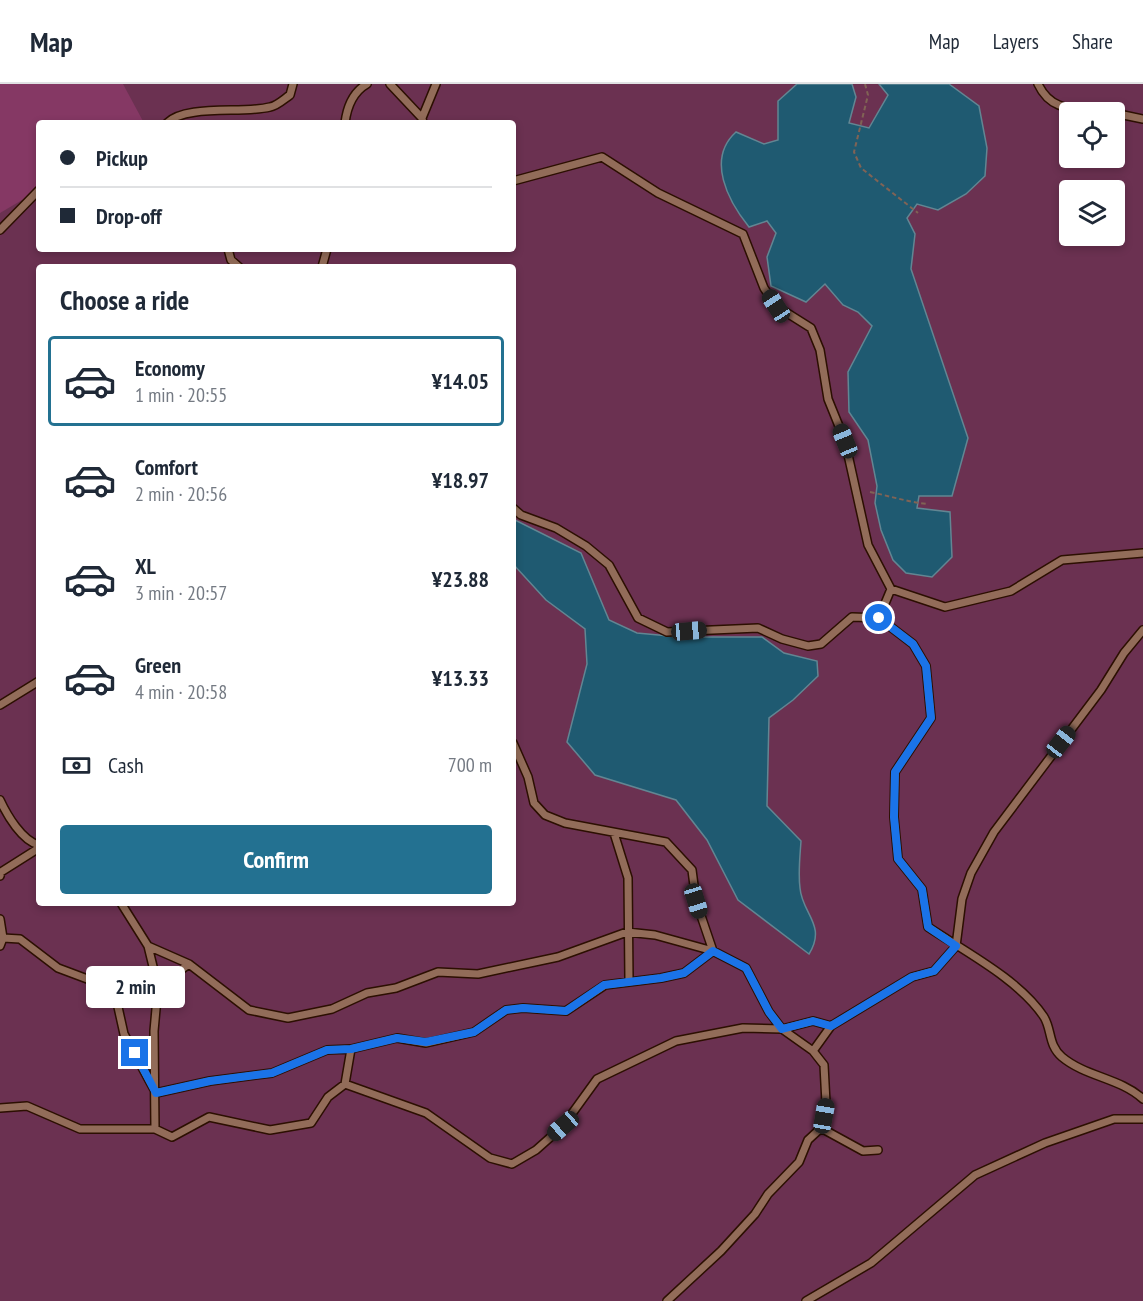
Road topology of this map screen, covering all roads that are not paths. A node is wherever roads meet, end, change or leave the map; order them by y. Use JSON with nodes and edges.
{"nodes":[{"id":1,"x":293,"y":84,"type":"edge"},
{"id":2,"x":367,"y":84,"type":"edge"},
{"id":3,"x":390,"y":84,"type":"edge"},
{"id":4,"x":436,"y":84,"type":"edge"},
{"id":5,"x":1038,"y":84,"type":"edge"},
{"id":6,"x":1059,"y":106,"type":"edge"},
{"id":7,"x":1125,"y":115,"type":"edge"},
{"id":8,"x":1143,"y":119,"type":"edge"},
{"id":9,"x":170,"y":120,"type":"edge"},
{"id":10,"x":345,"y":120,"type":"edge"},
{"id":11,"x":423,"y":120,"type":"edge"},
{"id":12,"x":516,"y":180,"type":"edge"},
{"id":13,"x":36,"y":193,"type":"edge"},
{"id":14,"x":0,"y":230,"type":"edge"},
{"id":15,"x":516,"y":511,"type":"edge"},
{"id":16,"x":1143,"y":553,"type":"edge"},
{"id":17,"x":891,"y":589,"type":"junction"},
{"id":18,"x":879,"y":618,"type":"junction"},
{"id":19,"x":1143,"y":630,"type":"edge"},
{"id":20,"x":36,"y":683,"type":"edge"},
{"id":21,"x":0,"y":705,"type":"edge"},
{"id":22,"x":516,"y":750,"type":"edge"},
{"id":23,"x":0,"y":800,"type":"edge"},
{"id":24,"x":614,"y":833,"type":"junction"},
{"id":25,"x":36,"y":846,"type":"edge"},
{"id":26,"x":36,"y":849,"type":"edge"},
{"id":27,"x":0,"y":876,"type":"edge"},
{"id":28,"x":123,"y":906,"type":"edge"},
{"id":29,"x":0,"y":919,"type":"edge"},
{"id":30,"x":627,"y":932,"type":"junction"},
{"id":31,"x":3,"y":938,"type":"junction"},
{"id":32,"x":0,"y":946,"type":"edge"},
{"id":33,"x":148,"y":946,"type":"junction"},
{"id":34,"x":956,"y":946,"type":"junction"},
{"id":35,"x":713,"y":951,"type":"junction"},
{"id":36,"x":189,"y":964,"type":"junction"},
{"id":37,"x":629,"y":980,"type":"junction"},
{"id":38,"x":158,"y":987,"type":"junction"},
{"id":39,"x":831,"y":1026,"type":"junction"},
{"id":40,"x":782,"y":1029,"type":"junction"},
{"id":41,"x":351,"y":1049,"type":"junction"},
{"id":42,"x":813,"y":1051,"type":"junction"},
{"id":43,"x":345,"y":1084,"type":"junction"},
{"id":44,"x":156,"y":1093,"type":"junction"},
{"id":45,"x":1143,"y":1099,"type":"edge"},
{"id":46,"x":0,"y":1108,"type":"edge"},
{"id":47,"x":1143,"y":1119,"type":"edge"},
{"id":48,"x":821,"y":1128,"type":"junction"},
{"id":49,"x":155,"y":1129,"type":"junction"},
{"id":50,"x":878,"y":1150,"type":"dead end"},
{"id":51,"x":667,"y":1301,"type":"edge"},
{"id":52,"x":807,"y":1301,"type":"edge"}],
"edges":[{"from":1,"to":9,"type":"lane"},
{"from":2,"to":10,"type":"lane"},
{"from":3,"to":11,"type":"lane"},
{"from":4,"to":11,"type":"lane"},
{"from":5,"to":6,"type":"lane"},
{"from":7,"to":8,"type":"lane"},
{"from":12,"to":17,"type":"lane"},
{"from":13,"to":14,"type":"lane"},
{"from":15,"to":18,"type":"lane"},
{"from":16,"to":17,"type":"lane"},
{"from":17,"to":18,"type":"lane"},
{"from":18,"to":34,"type":"lane"},
{"from":19,"to":34,"type":"lane"},
{"from":20,"to":21,"type":"lane"},
{"from":22,"to":24,"type":"lane"},
{"from":23,"to":25,"type":"lane"},
{"from":24,"to":30,"type":"lane"},
{"from":24,"to":35,"type":"lane"},
{"from":26,"to":27,"type":"lane"},
{"from":28,"to":33,"type":"lane"},
{"from":29,"to":31,"type":"lane"},
{"from":30,"to":35,"type":"lane"},
{"from":30,"to":36,"type":"lane"},
{"from":30,"to":37,"type":"lane"},
{"from":31,"to":32,"type":"lane"},
{"from":31,"to":44,"type":"lane"},
{"from":33,"to":36,"type":"lane"},
{"from":33,"to":38,"type":"lane"},
{"from":34,"to":39,"type":"lane"},
{"from":34,"to":45,"type":"lane"},
{"from":35,"to":37,"type":"lane"},
{"from":35,"to":40,"type":"lane"},
{"from":36,"to":38,"type":"lane"},
{"from":37,"to":41,"type":"lane"},
{"from":38,"to":44,"type":"lane"},
{"from":39,"to":40,"type":"lane"},
{"from":39,"to":42,"type":"lane"},
{"from":40,"to":42,"type":"lane"},
{"from":40,"to":43,"type":"lane"},
{"from":41,"to":43,"type":"lane"},
{"from":41,"to":44,"type":"lane"},
{"from":42,"to":48,"type":"lane"},
{"from":43,"to":49,"type":"lane"},
{"from":44,"to":49,"type":"lane"},
{"from":46,"to":49,"type":"lane"},
{"from":47,"to":52,"type":"lane"},
{"from":48,"to":50,"type":"lane"},
{"from":48,"to":51,"type":"lane"}]}
